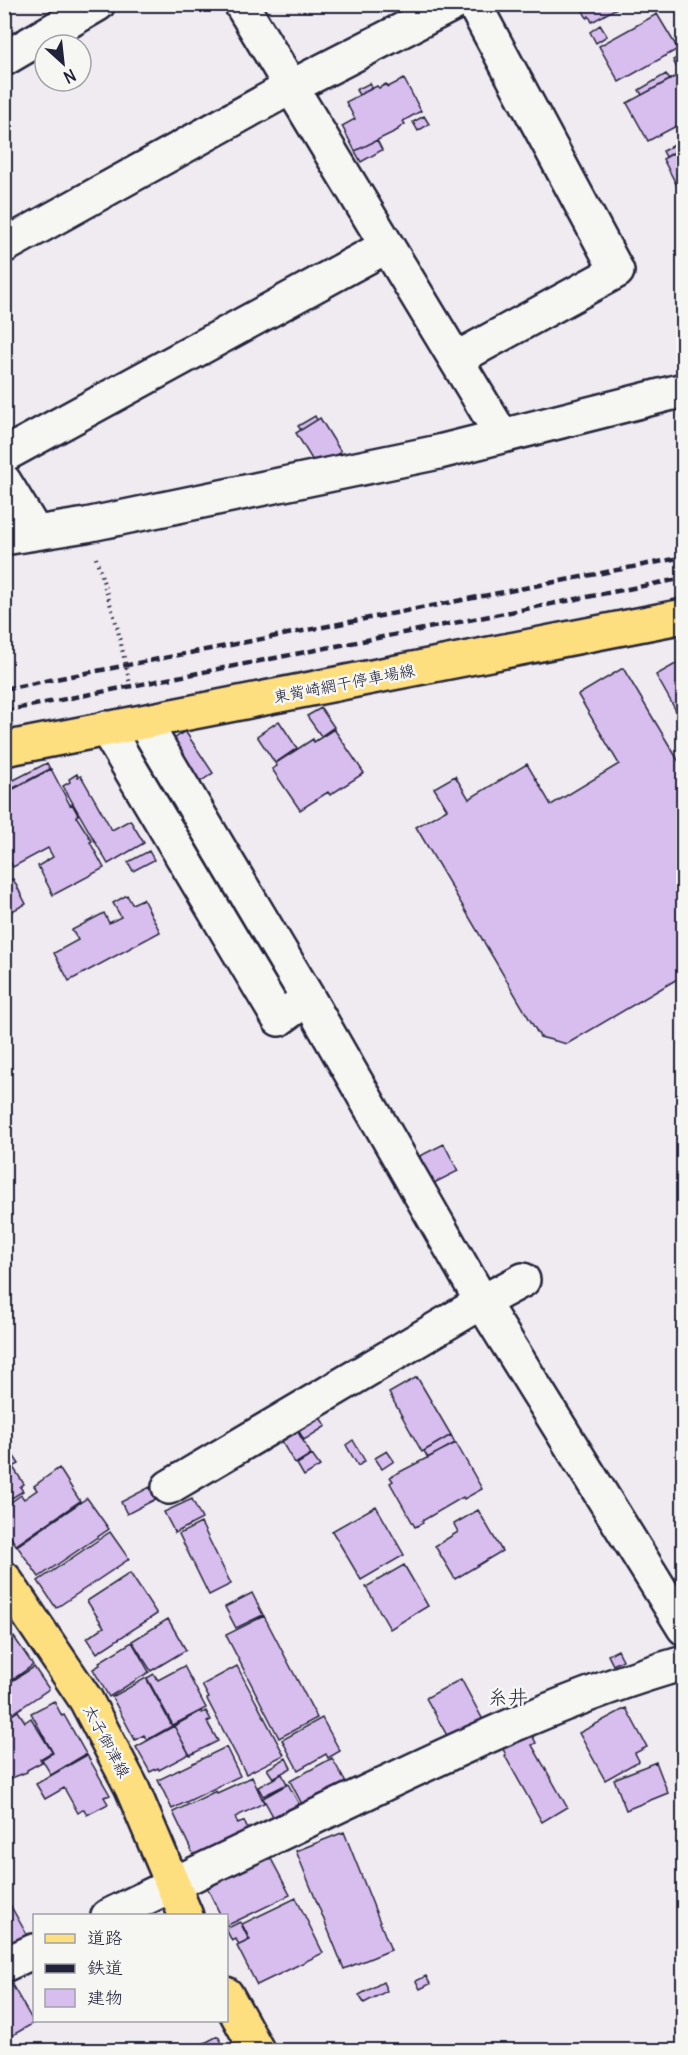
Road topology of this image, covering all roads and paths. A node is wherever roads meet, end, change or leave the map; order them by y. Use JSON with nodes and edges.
{"nodes":[{"id":1,"x":98,"y":4,"type":"edge"},
{"id":2,"x":241,"y":4,"type":"edge"},
{"id":3,"x":453,"y":4,"type":"edge"},
{"id":4,"x":474,"y":4,"type":"edge"},
{"id":5,"x":4,"y":59,"type":"edge"},
{"id":6,"x":291,"y":87,"type":"junction"},
{"id":7,"x":4,"y":246,"type":"edge"},
{"id":8,"x":387,"y":246,"type":"junction"},
{"id":9,"x":456,"y":359,"type":"junction"},
{"id":10,"x":684,"y":390,"type":"edge"},
{"id":11,"x":502,"y":436,"type":"junction"},
{"id":12,"x":4,"y":455,"type":"edge"},
{"id":13,"x":4,"y":481,"type":"edge"},
{"id":14,"x":86,"y":525,"type":"junction"},
{"id":15,"x":20,"y":535,"type":"edge"},
{"id":16,"x":684,"y":616,"type":"edge"},
{"id":17,"x":144,"y":722,"type":"junction"},
{"id":18,"x":106,"y":728,"type":"junction"},
{"id":19,"x":4,"y":749,"type":"edge"},
{"id":20,"x":308,"y":998,"type":"junction"},
{"id":21,"x":523,"y":1280,"type":"dead end"},
{"id":22,"x":482,"y":1302,"type":"junction"},
{"id":23,"x":169,"y":1487,"type":"dead end"},
{"id":24,"x":4,"y":1578,"type":"edge"},
{"id":25,"x":684,"y":1628,"type":"edge"},
{"id":26,"x":684,"y":1663,"type":"edge"},
{"id":27,"x":172,"y":1884,"type":"junction"},
{"id":28,"x":112,"y":1914,"type":"edge"},
{"id":29,"x":185,"y":1914,"type":"edge"},
{"id":30,"x":33,"y":1951,"type":"edge"},
{"id":31,"x":4,"y":1965,"type":"edge"},
{"id":32,"x":228,"y":1998,"type":"edge"},
{"id":33,"x":257,"y":2050,"type":"edge"}],
"edges":[{"from":1,"to":5,"type":"street"},
{"from":2,"to":6,"type":"street"},
{"from":3,"to":6,"type":"street"},
{"from":4,"to":9,"type":"street"},
{"from":6,"to":7,"type":"street"},
{"from":6,"to":8,"type":"street"},
{"from":8,"to":9,"type":"street"},
{"from":8,"to":12,"type":"street"},
{"from":9,"to":11,"type":"street"},
{"from":10,"to":11,"type":"street"},
{"from":11,"to":14,"type":"street"},
{"from":13,"to":15,"type":"street"},
{"from":14,"to":15,"type":"street"},
{"from":14,"to":17,"type":"path"},
{"from":16,"to":17,"type":"main road","name":"東觜崎網干停車場線"},
{"from":17,"to":18,"type":"main road","name":"東觜崎網干停車場線"},
{"from":17,"to":20,"type":"street"},
{"from":18,"to":19,"type":"main road","name":"東觜崎網干停車場線"},
{"from":18,"to":20,"type":"street"},
{"from":20,"to":22,"type":"street"},
{"from":21,"to":22,"type":"street"},
{"from":22,"to":23,"type":"street"},
{"from":22,"to":25,"type":"street"},
{"from":24,"to":27,"type":"main road","name":"太子御津線"},
{"from":26,"to":27,"type":"street"},
{"from":27,"to":28,"type":"street"},
{"from":27,"to":29,"type":"main road","name":"太子御津線"},
{"from":30,"to":31,"type":"street"},
{"from":32,"to":33,"type":"main road"}]}
